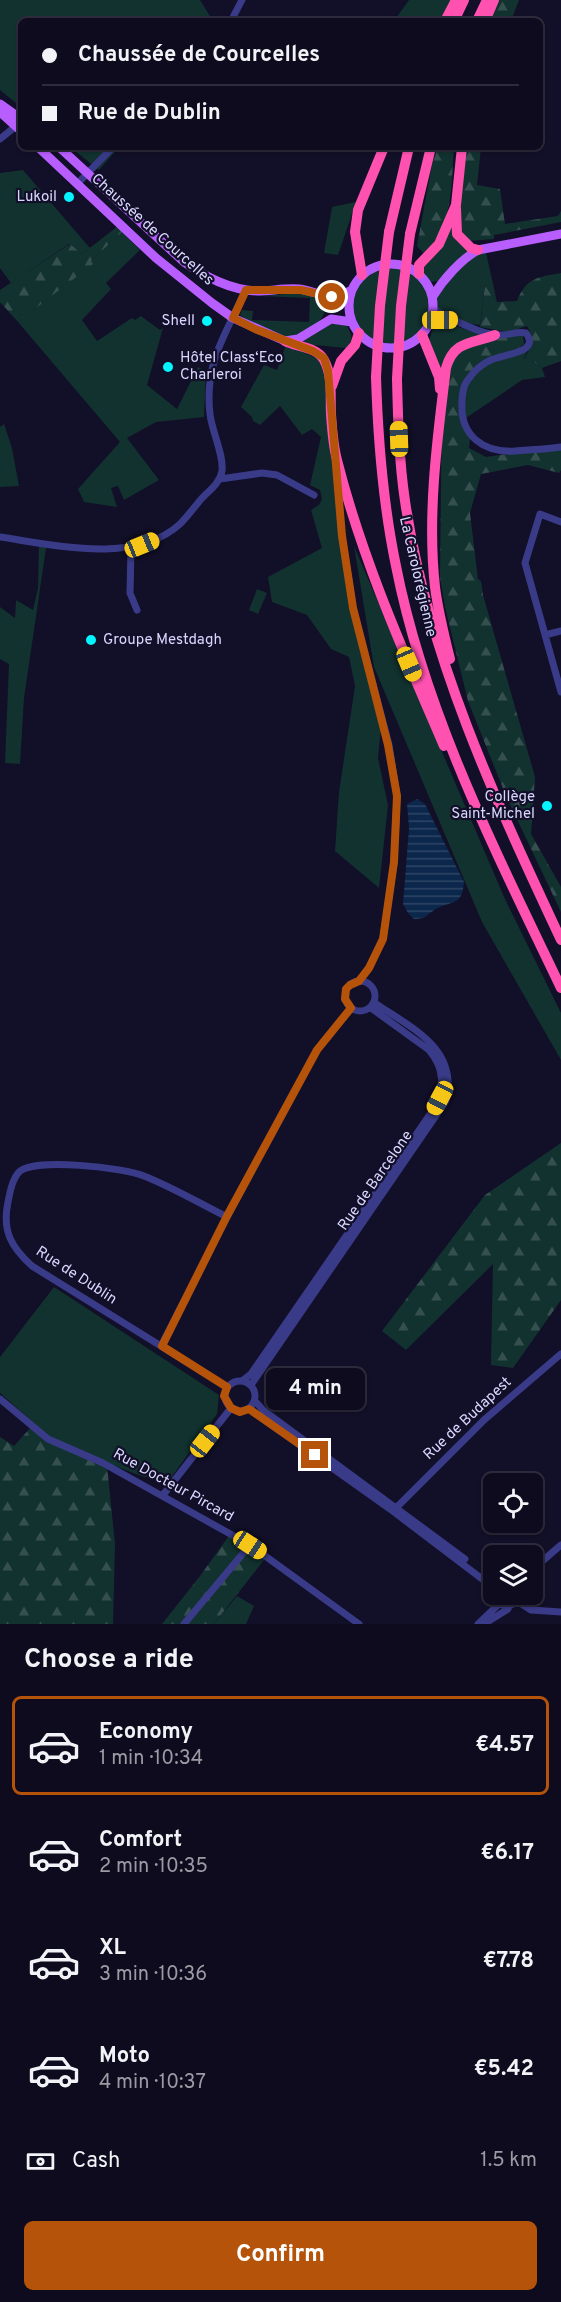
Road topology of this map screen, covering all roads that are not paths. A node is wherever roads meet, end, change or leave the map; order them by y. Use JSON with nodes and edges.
{"nodes":[{"id":1,"x":242,"y":0,"type":"edge"},
{"id":2,"x":456,"y":0,"type":"edge"},
{"id":3,"x":464,"y":0,"type":"edge"},
{"id":4,"x":487,"y":0,"type":"edge"},
{"id":5,"x":494,"y":0,"type":"edge"},
{"id":6,"x":233,"y":18,"type":"edge"},
{"id":7,"x":447,"y":18,"type":"edge"},
{"id":8,"x":455,"y":18,"type":"edge"},
{"id":9,"x":478,"y":18,"type":"edge"},
{"id":10,"x":486,"y":18,"type":"edge"},
{"id":11,"x":0,"y":104,"type":"edge"},
{"id":12,"x":0,"y":112,"type":"edge"},
{"id":13,"x":18,"y":123,"type":"edge"},
{"id":14,"x":18,"y":124,"type":"edge"},
{"id":15,"x":18,"y":126,"type":"edge"},
{"id":16,"x":0,"y":139,"type":"edge"},
{"id":17,"x":41,"y":150,"type":"edge"},
{"id":18,"x":62,"y":150,"type":"edge"},
{"id":19,"x":110,"y":150,"type":"edge"},
{"id":20,"x":383,"y":150,"type":"edge"},
{"id":21,"x":408,"y":150,"type":"edge"},
{"id":22,"x":430,"y":150,"type":"edge"},
{"id":23,"x":462,"y":150,"type":"edge"},
{"id":24,"x":88,"y":173,"type":"junction"},
{"id":25,"x":77,"y":184,"type":"junction"},
{"id":26,"x":456,"y":205,"type":"junction"},
{"id":27,"x":561,"y":234,"type":"edge"},
{"id":28,"x":478,"y":250,"type":"junction"},
{"id":29,"x":362,"y":274,"type":"junction"},
{"id":30,"x":422,"y":278,"type":"junction"},
{"id":31,"x":448,"y":278,"type":"junction"},
{"id":32,"x":246,"y":290,"type":"junction"},
{"id":33,"x":352,"y":290,"type":"junction"},
{"id":34,"x":433,"y":296,"type":"junction"},
{"id":35,"x":434,"y":309,"type":"junction"},
{"id":36,"x":233,"y":318,"type":"junction"},
{"id":37,"x":453,"y":320,"type":"junction"},
{"id":38,"x":430,"y":321,"type":"junction"},
{"id":39,"x":352,"y":322,"type":"junction"},
{"id":40,"x":359,"y":333,"type":"junction"},
{"id":41,"x":422,"y":335,"type":"junction"},
{"id":42,"x":495,"y":335,"type":"junction"},
{"id":43,"x":285,"y":341,"type":"junction"},
{"id":44,"x":331,"y":391,"type":"junction"},
{"id":45,"x":442,"y":401,"type":"junction"},
{"id":46,"x":561,"y":447,"type":"edge"},
{"id":47,"x":337,"y":460,"type":"junction"},
{"id":48,"x":220,"y":479,"type":"junction"},
{"id":49,"x":314,"y":495,"type":"dead end"},
{"id":50,"x":561,"y":522,"type":"edge"},
{"id":51,"x":0,"y":537,"type":"edge"},
{"id":52,"x":131,"y":548,"type":"junction"},
{"id":53,"x":136,"y":610,"type":"dead end"},
{"id":54,"x":561,"y":631,"type":"edge"},
{"id":55,"x":545,"y":635,"type":"junction"},
{"id":56,"x":449,"y":677,"type":"junction"},
{"id":57,"x":561,"y":692,"type":"edge"},
{"id":58,"x":473,"y":799,"type":"junction"},
{"id":59,"x":561,"y":940,"type":"edge"},
{"id":60,"x":359,"y":981,"type":"junction"},
{"id":61,"x":561,"y":988,"type":"edge"},
{"id":62,"x":373,"y":1005,"type":"junction"},
{"id":63,"x":351,"y":1008,"type":"junction"},
{"id":64,"x":227,"y":1216,"type":"junction"},
{"id":65,"x":162,"y":1346,"type":"junction"},
{"id":66,"x":561,"y":1354,"type":"edge"},
{"id":67,"x":242,"y":1381,"type":"junction"},
{"id":68,"x":251,"y":1385,"type":"junction"},
{"id":69,"x":227,"y":1387,"type":"junction"},
{"id":70,"x":0,"y":1399,"type":"edge"},
{"id":71,"x":255,"y":1401,"type":"junction"},
{"id":72,"x":231,"y":1408,"type":"junction"},
{"id":73,"x":249,"y":1409,"type":"junction"},
{"id":74,"x":163,"y":1495,"type":"junction"},
{"id":75,"x":397,"y":1507,"type":"junction"},
{"id":76,"x":250,"y":1545,"type":"junction"},
{"id":77,"x":561,"y":1545,"type":"edge"},
{"id":78,"x":543,"y":1561,"type":"edge"},
{"id":79,"x":483,"y":1572,"type":"edge"},
{"id":80,"x":483,"y":1580,"type":"edge"},
{"id":81,"x":498,"y":1605,"type":"edge"},
{"id":82,"x":504,"y":1605,"type":"edge"},
{"id":83,"x":526,"y":1605,"type":"edge"},
{"id":84,"x":509,"y":1606,"type":"joint"},
{"id":85,"x":561,"y":1612,"type":"edge"},
{"id":86,"x":184,"y":1624,"type":"edge"},
{"id":87,"x":359,"y":1624,"type":"edge"},
{"id":88,"x":478,"y":1624,"type":"edge"},
{"id":89,"x":484,"y":1624,"type":"edge"}],
"edges":[{"from":1,"to":6,"type":"street"},
{"from":2,"to":7,"type":"highway"},
{"from":3,"to":8,"type":"highway"},
{"from":4,"to":9,"type":"highway"},
{"from":5,"to":10,"type":"highway"},
{"from":11,"to":13,"type":"main road"},
{"from":12,"to":14,"type":"main road"},
{"from":15,"to":16,"type":"street"},
{"from":17,"to":25,"type":"main road","name":"Chaussée de Courcelles"},
{"from":18,"to":24,"type":"main road","name":"Chaussée de Courcelles"},
{"from":19,"to":24,"type":"street"},
{"from":20,"to":29,"type":"highway"},
{"from":21,"to":58,"type":"highway","name":"La Carolorégienne","bridge":true},
{"from":22,"to":56,"type":"highway","name":"La Carolorégienne","bridge":true},
{"from":23,"to":26,"type":"highway"},
{"from":24,"to":25,"type":"street"},
{"from":24,"to":32,"type":"main road","name":"Chaussée de Courcelles"},
{"from":25,"to":36,"type":"main road","name":"Chaussée de Courcelles"},
{"from":26,"to":28,"type":"highway"},
{"from":26,"to":30,"type":"highway"},
{"from":27,"to":28,"type":"main road"},
{"from":28,"to":31,"type":"main road"},
{"from":29,"to":30,"type":"main road"},
{"from":29,"to":33,"type":"main road"},
{"from":30,"to":31,"type":"main road"},
{"from":30,"to":34,"type":"main road"},
{"from":31,"to":34,"type":"main road"},
{"from":32,"to":33,"type":"main road","name":"Chaussée de Courcelles"},
{"from":32,"to":36,"type":"street"},
{"from":33,"to":39,"type":"main road"},
{"from":34,"to":35,"type":"main road"},
{"from":35,"to":37,"type":"street"},
{"from":35,"to":38,"type":"main road"},
{"from":36,"to":43,"type":"main road","name":"Chaussée de Courcelles"},
{"from":36,"to":48,"type":"street"},
{"from":37,"to":38,"type":"street"},
{"from":37,"to":42,"type":"street"},
{"from":38,"to":41,"type":"main road"},
{"from":39,"to":40,"type":"main road"},
{"from":39,"to":43,"type":"main road"},
{"from":40,"to":41,"type":"main road"},
{"from":40,"to":44,"type":"highway"},
{"from":41,"to":45,"type":"highway"},
{"from":42,"to":45,"type":"highway"},
{"from":42,"to":46,"type":"street"},
{"from":43,"to":44,"type":"highway"},
{"from":44,"to":47,"type":"highway"},
{"from":45,"to":56,"type":"highway"},
{"from":47,"to":58,"type":"highway"},
{"from":47,"to":60,"type":"street"},
{"from":48,"to":49,"type":"street"},
{"from":48,"to":52,"type":"street"},
{"from":50,"to":55,"type":"street"},
{"from":51,"to":52,"type":"street"},
{"from":52,"to":53,"type":"street"},
{"from":54,"to":55,"type":"street"},
{"from":55,"to":57,"type":"street"},
{"from":56,"to":59,"type":"highway","name":"La Carolorégienne"},
{"from":58,"to":61,"type":"highway","name":"La Carolorégienne"},
{"from":60,"to":62,"type":"street"},
{"from":60,"to":63,"type":"street"},
{"from":62,"to":63,"type":"street"},
{"from":62,"to":67,"type":"street","name":"Rue de Barcelone"},
{"from":62,"to":68,"type":"street","name":"Rue de Barcelone"},
{"from":63,"to":64,"type":"street"},
{"from":64,"to":65,"type":"street"},
{"from":64,"to":65,"type":"street","name":"Rue de Dublin"},
{"from":65,"to":69,"type":"street","name":"Rue de Dublin"},
{"from":66,"to":75,"type":"street","name":"Rue de Budapest"},
{"from":67,"to":68,"type":"street"},
{"from":67,"to":69,"type":"street"},
{"from":68,"to":71,"type":"street"},
{"from":69,"to":72,"type":"street"},
{"from":70,"to":74,"type":"street","name":"Rue Docteur Pircard"},
{"from":71,"to":73,"type":"street"},
{"from":71,"to":75,"type":"street"},
{"from":72,"to":73,"type":"street"},
{"from":72,"to":74,"type":"street"},
{"from":73,"to":80,"type":"street"},
{"from":74,"to":76,"type":"street","name":"Rue Docteur Pircard"},
{"from":75,"to":79,"type":"street"},
{"from":76,"to":86,"type":"street"},
{"from":76,"to":87,"type":"street","name":"Rue Docteur Pircard"},
{"from":77,"to":78,"type":"street"},
{"from":81,"to":88,"type":"street"},
{"from":82,"to":84,"type":"street"},
{"from":83,"to":85,"type":"street"},
{"from":84,"to":89,"type":"street"}]}
